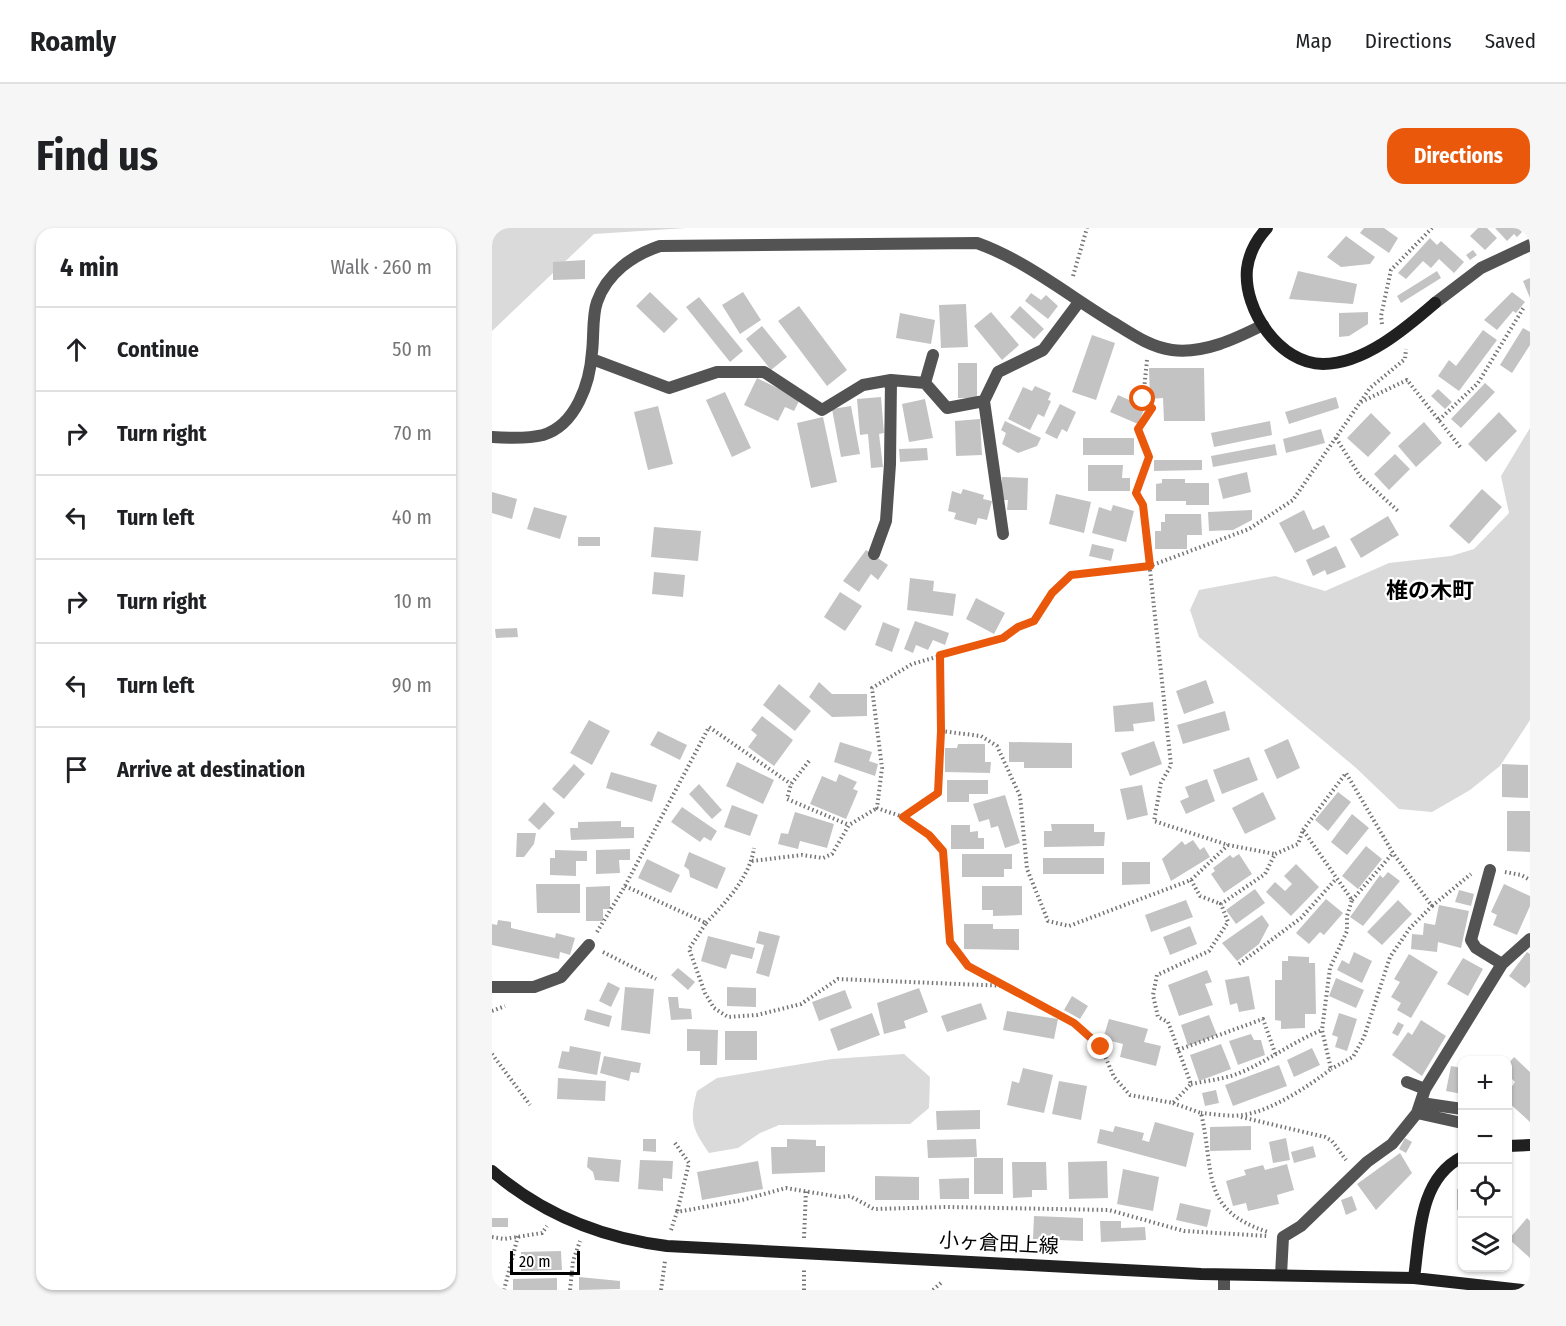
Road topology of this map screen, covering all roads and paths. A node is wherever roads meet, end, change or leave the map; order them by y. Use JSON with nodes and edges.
{"nodes":[{"id":1,"x":1087,"y":228,"type":"edge"},
{"id":2,"x":1267,"y":228,"type":"edge"},
{"id":3,"x":1432,"y":228,"type":"edge"},
{"id":4,"x":1530,"y":245,"type":"edge"},
{"id":5,"x":1067,"y":295,"type":"junction"},
{"id":6,"x":1079,"y":302,"type":"junction"},
{"id":7,"x":1435,"y":303,"type":"joint"},
{"id":8,"x":1524,"y":307,"type":"dead end"},
{"id":9,"x":1263,"y":326,"type":"junction"},
{"id":10,"x":1407,"y":327,"type":"junction"},
{"id":11,"x":1384,"y":341,"type":"junction"},
{"id":12,"x":1148,"y":344,"type":"junction"},
{"id":13,"x":933,"y":355,"type":"dead end"},
{"id":14,"x":592,"y":359,"type":"junction"},
{"id":15,"x":891,"y":380,"type":"junction"},
{"id":16,"x":925,"y":383,"type":"junction"},
{"id":17,"x":984,"y":401,"type":"junction"},
{"id":18,"x":1360,"y":403,"type":"junction"},
{"id":19,"x":1439,"y":420,"type":"junction"},
{"id":20,"x":492,"y":437,"type":"edge"},
{"id":21,"x":1336,"y":438,"type":"junction"},
{"id":22,"x":1461,"y":448,"type":"dead end"},
{"id":23,"x":1399,"y":512,"type":"dead end"},
{"id":24,"x":1003,"y":534,"type":"dead end"},
{"id":25,"x":874,"y":554,"type":"dead end"},
{"id":26,"x":1150,"y":566,"type":"junction"},
{"id":27,"x":940,"y":655,"type":"junction"},
{"id":28,"x":941,"y":731,"type":"junction"},
{"id":29,"x":809,"y":761,"type":"dead end"},
{"id":30,"x":791,"y":784,"type":"junction"},
{"id":31,"x":877,"y":808,"type":"junction"},
{"id":32,"x":903,"y":817,"type":"junction"},
{"id":33,"x":849,"y":825,"type":"junction"},
{"id":34,"x":1303,"y":830,"type":"junction"},
{"id":35,"x":1228,"y":845,"type":"junction"},
{"id":36,"x":754,"y":848,"type":"dead end"},
{"id":37,"x":1393,"y":853,"type":"junction"},
{"id":38,"x":1275,"y":854,"type":"junction"},
{"id":39,"x":752,"y":861,"type":"junction"},
{"id":40,"x":1490,"y":870,"type":"dead end"},
{"id":41,"x":1336,"y":879,"type":"junction"},
{"id":42,"x":1191,"y":880,"type":"junction"},
{"id":43,"x":625,"y":886,"type":"junction"},
{"id":44,"x":1352,"y":900,"type":"junction"},
{"id":45,"x":1221,"y":904,"type":"junction"},
{"id":46,"x":706,"y":923,"type":"junction"},
{"id":47,"x":1530,"y":939,"type":"edge"},
{"id":48,"x":589,"y":945,"type":"junction"},
{"id":49,"x":1239,"y":964,"type":"dead end"},
{"id":50,"x":1502,"y":964,"type":"junction"},
{"id":51,"x":656,"y":979,"type":"dead end"},
{"id":52,"x":1011,"y":986,"type":"junction"},
{"id":53,"x":492,"y":987,"type":"edge"},
{"id":54,"x":1322,"y":1030,"type":"junction"},
{"id":55,"x":1178,"y":1050,"type":"junction"},
{"id":56,"x":492,"y":1054,"type":"edge"},
{"id":57,"x":1276,"y":1056,"type":"junction"},
{"id":58,"x":1331,"y":1069,"type":"junction"},
{"id":59,"x":1407,"y":1082,"type":"dead end"},
{"id":60,"x":1191,"y":1084,"type":"junction"},
{"id":61,"x":1425,"y":1089,"type":"junction"},
{"id":62,"x":1173,"y":1103,"type":"junction"},
{"id":63,"x":530,"y":1105,"type":"dead end"},
{"id":64,"x":1419,"y":1108,"type":"junction"},
{"id":65,"x":1458,"y":1109,"type":"edge"},
{"id":66,"x":1201,"y":1113,"type":"junction"},
{"id":67,"x":1232,"y":1114,"type":"junction"},
{"id":68,"x":1458,"y":1121,"type":"edge"},
{"id":69,"x":675,"y":1143,"type":"dead end"},
{"id":70,"x":1512,"y":1145,"type":"edge"},
{"id":71,"x":1530,"y":1145,"type":"edge"},
{"id":72,"x":1458,"y":1159,"type":"edge"},
{"id":73,"x":1367,"y":1162,"type":"junction"},
{"id":74,"x":492,"y":1171,"type":"edge"},
{"id":75,"x":677,"y":1212,"type":"junction"},
{"id":76,"x":554,"y":1215,"type":"junction"},
{"id":77,"x":586,"y":1227,"type":"junction"},
{"id":78,"x":518,"y":1236,"type":"junction"},
{"id":79,"x":492,"y":1237,"type":"edge"},
{"id":80,"x":1283,"y":1237,"type":"junction"},
{"id":81,"x":667,"y":1246,"type":"junction"},
{"id":82,"x":1224,"y":1275,"type":"junction"},
{"id":83,"x":1281,"y":1275,"type":"junction"},
{"id":84,"x":1414,"y":1278,"type":"junction"},
{"id":85,"x":941,"y":1283,"type":"dead end"},
{"id":86,"x":504,"y":1290,"type":"edge"},
{"id":87,"x":570,"y":1290,"type":"edge"},
{"id":88,"x":661,"y":1290,"type":"edge"},
{"id":89,"x":933,"y":1290,"type":"edge"},
{"id":90,"x":1224,"y":1290,"type":"edge"},
{"id":91,"x":1522,"y":1290,"type":"edge"}],
"edges":[{"from":1,"to":5,"type":"path"},
{"from":2,"to":9,"type":"main road"},
{"from":3,"to":11,"type":"path"},
{"from":4,"to":7,"type":"street"},
{"from":5,"to":6,"type":"street"},
{"from":5,"to":14,"type":"street"},
{"from":6,"to":12,"type":"street"},
{"from":6,"to":17,"type":"street"},
{"from":7,"to":10,"type":"main road"},
{"from":8,"to":19,"type":"path"},
{"from":9,"to":11,"type":"main road"},
{"from":9,"to":12,"type":"street"},
{"from":10,"to":11,"type":"main road"},
{"from":10,"to":18,"type":"path"},
{"from":12,"to":26,"type":"path"},
{"from":13,"to":16,"type":"street"},
{"from":14,"to":15,"type":"street"},
{"from":14,"to":20,"type":"street"},
{"from":15,"to":16,"type":"street"},
{"from":15,"to":25,"type":"street"},
{"from":16,"to":17,"type":"street"},
{"from":17,"to":24,"type":"street"},
{"from":18,"to":19,"type":"path"},
{"from":18,"to":21,"type":"path"},
{"from":19,"to":22,"type":"path"},
{"from":21,"to":23,"type":"path"},
{"from":21,"to":26,"type":"path"},
{"from":26,"to":27,"type":"path"},
{"from":26,"to":35,"type":"path"},
{"from":27,"to":28,"type":"path"},
{"from":27,"to":31,"type":"path"},
{"from":28,"to":32,"type":"path"},
{"from":28,"to":42,"type":"path"},
{"from":29,"to":30,"type":"path"},
{"from":30,"to":33,"type":"path"},
{"from":30,"to":43,"type":"path"},
{"from":31,"to":32,"type":"path"},
{"from":31,"to":33,"type":"path"},
{"from":32,"to":52,"type":"path"},
{"from":33,"to":39,"type":"path"},
{"from":34,"to":37,"type":"path"},
{"from":34,"to":38,"type":"path"},
{"from":34,"to":41,"type":"path"},
{"from":35,"to":38,"type":"path"},
{"from":35,"to":42,"type":"path"},
{"from":36,"to":39,"type":"path"},
{"from":37,"to":44,"type":"path"},
{"from":37,"to":58,"type":"path"},
{"from":38,"to":45,"type":"path"},
{"from":39,"to":46,"type":"path"},
{"from":40,"to":50,"type":"street"},
{"from":41,"to":44,"type":"path"},
{"from":41,"to":49,"type":"path"},
{"from":42,"to":45,"type":"path"},
{"from":43,"to":46,"type":"path"},
{"from":43,"to":48,"type":"path"},
{"from":44,"to":54,"type":"path"},
{"from":45,"to":55,"type":"path"},
{"from":46,"to":52,"type":"path"},
{"from":47,"to":50,"type":"street"},
{"from":48,"to":51,"type":"path"},
{"from":48,"to":53,"type":"street"},
{"from":50,"to":61,"type":"street"},
{"from":52,"to":62,"type":"path"},
{"from":54,"to":57,"type":"path"},
{"from":54,"to":58,"type":"path"},
{"from":55,"to":57,"type":"path"},
{"from":55,"to":60,"type":"path"},
{"from":56,"to":63,"type":"path"},
{"from":57,"to":60,"type":"path"},
{"from":58,"to":67,"type":"path"},
{"from":59,"to":61,"type":"street"},
{"from":60,"to":62,"type":"path"},
{"from":61,"to":64,"type":"street"},
{"from":62,"to":66,"type":"path"},
{"from":64,"to":65,"type":"street"},
{"from":64,"to":68,"type":"street"},
{"from":64,"to":73,"type":"street"},
{"from":66,"to":67,"type":"path"},
{"from":66,"to":80,"type":"path"},
{"from":67,"to":73,"type":"path"},
{"from":69,"to":75,"type":"path"},
{"from":70,"to":71,"type":"main road"},
{"from":72,"to":84,"type":"main road"},
{"from":73,"to":80,"type":"street"},
{"from":74,"to":76,"type":"main road","name":"小ヶ倉田上線"},
{"from":75,"to":80,"type":"path"},
{"from":75,"to":81,"type":"path"},
{"from":76,"to":77,"type":"main road","name":"小ヶ倉田上線"},
{"from":76,"to":78,"type":"path"},
{"from":77,"to":81,"type":"main road","name":"小ヶ倉田上線"},
{"from":77,"to":87,"type":"path"},
{"from":78,"to":79,"type":"path"},
{"from":78,"to":86,"type":"path"},
{"from":80,"to":83,"type":"street"},
{"from":81,"to":82,"type":"main road","name":"小ヶ倉田上線"},
{"from":81,"to":88,"type":"path"},
{"from":82,"to":83,"type":"main road","name":"小ヶ倉田上線"},
{"from":82,"to":90,"type":"street"},
{"from":83,"to":84,"type":"main road","name":"小ヶ倉田上線"},
{"from":84,"to":91,"type":"main road","name":"小ヶ倉田上線"},
{"from":85,"to":89,"type":"path"}]}
